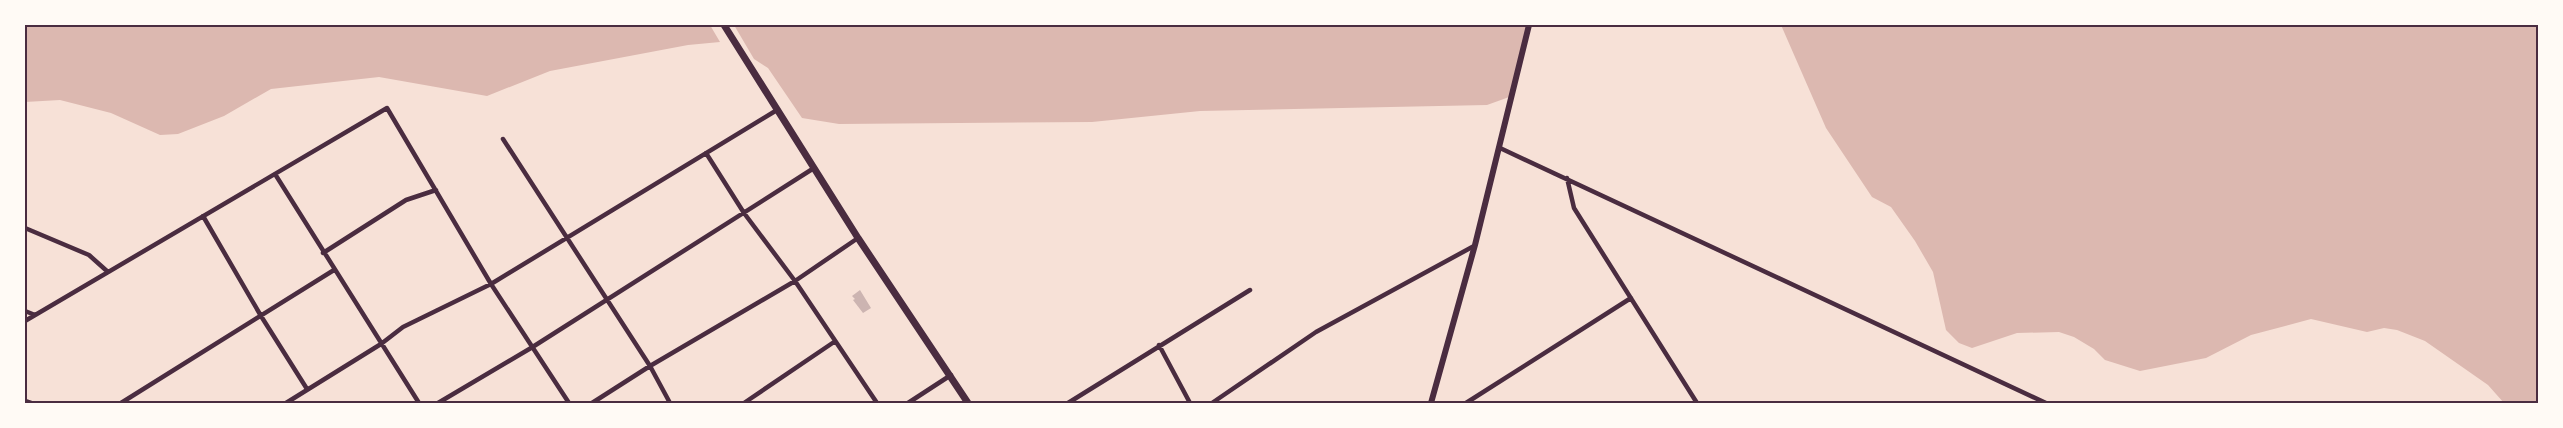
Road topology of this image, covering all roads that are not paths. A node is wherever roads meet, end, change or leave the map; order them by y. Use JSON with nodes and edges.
{"nodes":[{"id":1,"x":724,"y":25,"type":"edge"},
{"id":2,"x":1529,"y":25,"type":"edge"},
{"id":3,"x":777,"y":110,"type":"junction"},
{"id":4,"x":503,"y":140,"type":"dead end"},
{"id":5,"x":1500,"y":148,"type":"junction"},
{"id":6,"x":706,"y":153,"type":"junction"},
{"id":7,"x":814,"y":168,"type":"junction"},
{"id":8,"x":275,"y":174,"type":"junction"},
{"id":9,"x":1567,"y":178,"type":"junction"},
{"id":10,"x":436,"y":190,"type":"junction"},
{"id":11,"x":744,"y":213,"type":"junction"},
{"id":12,"x":203,"y":216,"type":"junction"},
{"id":13,"x":25,"y":228,"type":"edge"},
{"id":14,"x":566,"y":238,"type":"junction"},
{"id":15,"x":858,"y":238,"type":"junction"},
{"id":16,"x":1475,"y":245,"type":"junction"},
{"id":17,"x":324,"y":253,"type":"junction"},
{"id":18,"x":334,"y":270,"type":"junction"},
{"id":19,"x":108,"y":272,"type":"junction"},
{"id":20,"x":795,"y":281,"type":"junction"},
{"id":21,"x":491,"y":284,"type":"junction"},
{"id":22,"x":1250,"y":290,"type":"dead end"},
{"id":23,"x":1631,"y":298,"type":"junction"},
{"id":24,"x":607,"y":299,"type":"junction"},
{"id":25,"x":25,"y":311,"type":"edge"},
{"id":26,"x":34,"y":315,"type":"junction"},
{"id":27,"x":261,"y":316,"type":"junction"},
{"id":28,"x":25,"y":321,"type":"edge"},
{"id":29,"x":834,"y":342,"type":"junction"},
{"id":30,"x":381,"y":344,"type":"junction"},
{"id":31,"x":1159,"y":345,"type":"junction"},
{"id":32,"x":531,"y":348,"type":"junction"},
{"id":33,"x":650,"y":366,"type":"junction"},
{"id":34,"x":951,"y":375,"type":"junction"},
{"id":35,"x":307,"y":389,"type":"junction"},
{"id":36,"x":25,"y":401,"type":"edge"},
{"id":37,"x":30,"y":403,"type":"edge"},
{"id":38,"x":121,"y":403,"type":"edge"},
{"id":39,"x":286,"y":403,"type":"edge"},
{"id":40,"x":419,"y":403,"type":"edge"},
{"id":41,"x":438,"y":403,"type":"edge"},
{"id":42,"x":569,"y":403,"type":"edge"},
{"id":43,"x":592,"y":403,"type":"edge"},
{"id":44,"x":670,"y":403,"type":"edge"},
{"id":45,"x":744,"y":403,"type":"edge"},
{"id":46,"x":877,"y":403,"type":"edge"},
{"id":47,"x":908,"y":403,"type":"edge"},
{"id":48,"x":968,"y":403,"type":"edge"},
{"id":49,"x":1068,"y":403,"type":"edge"},
{"id":50,"x":1190,"y":403,"type":"edge"},
{"id":51,"x":1212,"y":403,"type":"edge"},
{"id":52,"x":1431,"y":403,"type":"edge"},
{"id":53,"x":1466,"y":403,"type":"edge"},
{"id":54,"x":1697,"y":403,"type":"edge"},
{"id":55,"x":2046,"y":403,"type":"edge"}],
"edges":[{"from":1,"to":3,"type":"highway"},
{"from":2,"to":5,"type":"main road"},
{"from":3,"to":6,"type":"street"},
{"from":3,"to":7,"type":"highway"},
{"from":4,"to":14,"type":"street"},
{"from":5,"to":9,"type":"street"},
{"from":5,"to":16,"type":"main road"},
{"from":6,"to":11,"type":"street"},
{"from":6,"to":14,"type":"street"},
{"from":7,"to":11,"type":"street"},
{"from":7,"to":15,"type":"highway"},
{"from":8,"to":10,"type":"street"},
{"from":8,"to":12,"type":"street"},
{"from":8,"to":17,"type":"street"},
{"from":9,"to":23,"type":"street"},
{"from":9,"to":55,"type":"street"},
{"from":10,"to":17,"type":"street"},
{"from":10,"to":21,"type":"street"},
{"from":11,"to":20,"type":"street"},
{"from":11,"to":24,"type":"street"},
{"from":12,"to":19,"type":"street"},
{"from":12,"to":27,"type":"street"},
{"from":13,"to":19,"type":"street"},
{"from":14,"to":21,"type":"street"},
{"from":14,"to":24,"type":"street"},
{"from":15,"to":20,"type":"street"},
{"from":15,"to":34,"type":"highway"},
{"from":16,"to":51,"type":"street"},
{"from":16,"to":52,"type":"main road"},
{"from":17,"to":18,"type":"street"},
{"from":18,"to":27,"type":"street"},
{"from":18,"to":30,"type":"street"},
{"from":19,"to":26,"type":"street"},
{"from":20,"to":29,"type":"street"},
{"from":20,"to":33,"type":"street"},
{"from":21,"to":30,"type":"street"},
{"from":21,"to":32,"type":"street"},
{"from":22,"to":31,"type":"street"},
{"from":23,"to":53,"type":"street"},
{"from":23,"to":54,"type":"street"},
{"from":24,"to":32,"type":"street"},
{"from":24,"to":33,"type":"street"},
{"from":25,"to":26,"type":"street"},
{"from":26,"to":28,"type":"street"},
{"from":27,"to":35,"type":"street"},
{"from":27,"to":38,"type":"street"},
{"from":29,"to":45,"type":"street"},
{"from":29,"to":46,"type":"street"},
{"from":30,"to":35,"type":"street"},
{"from":30,"to":40,"type":"street"},
{"from":31,"to":49,"type":"street"},
{"from":31,"to":50,"type":"street"},
{"from":32,"to":41,"type":"street"},
{"from":32,"to":42,"type":"street"},
{"from":33,"to":43,"type":"street"},
{"from":33,"to":44,"type":"street"},
{"from":34,"to":47,"type":"street"},
{"from":34,"to":48,"type":"highway"},
{"from":35,"to":39,"type":"street"},
{"from":36,"to":37,"type":"street"}]}
